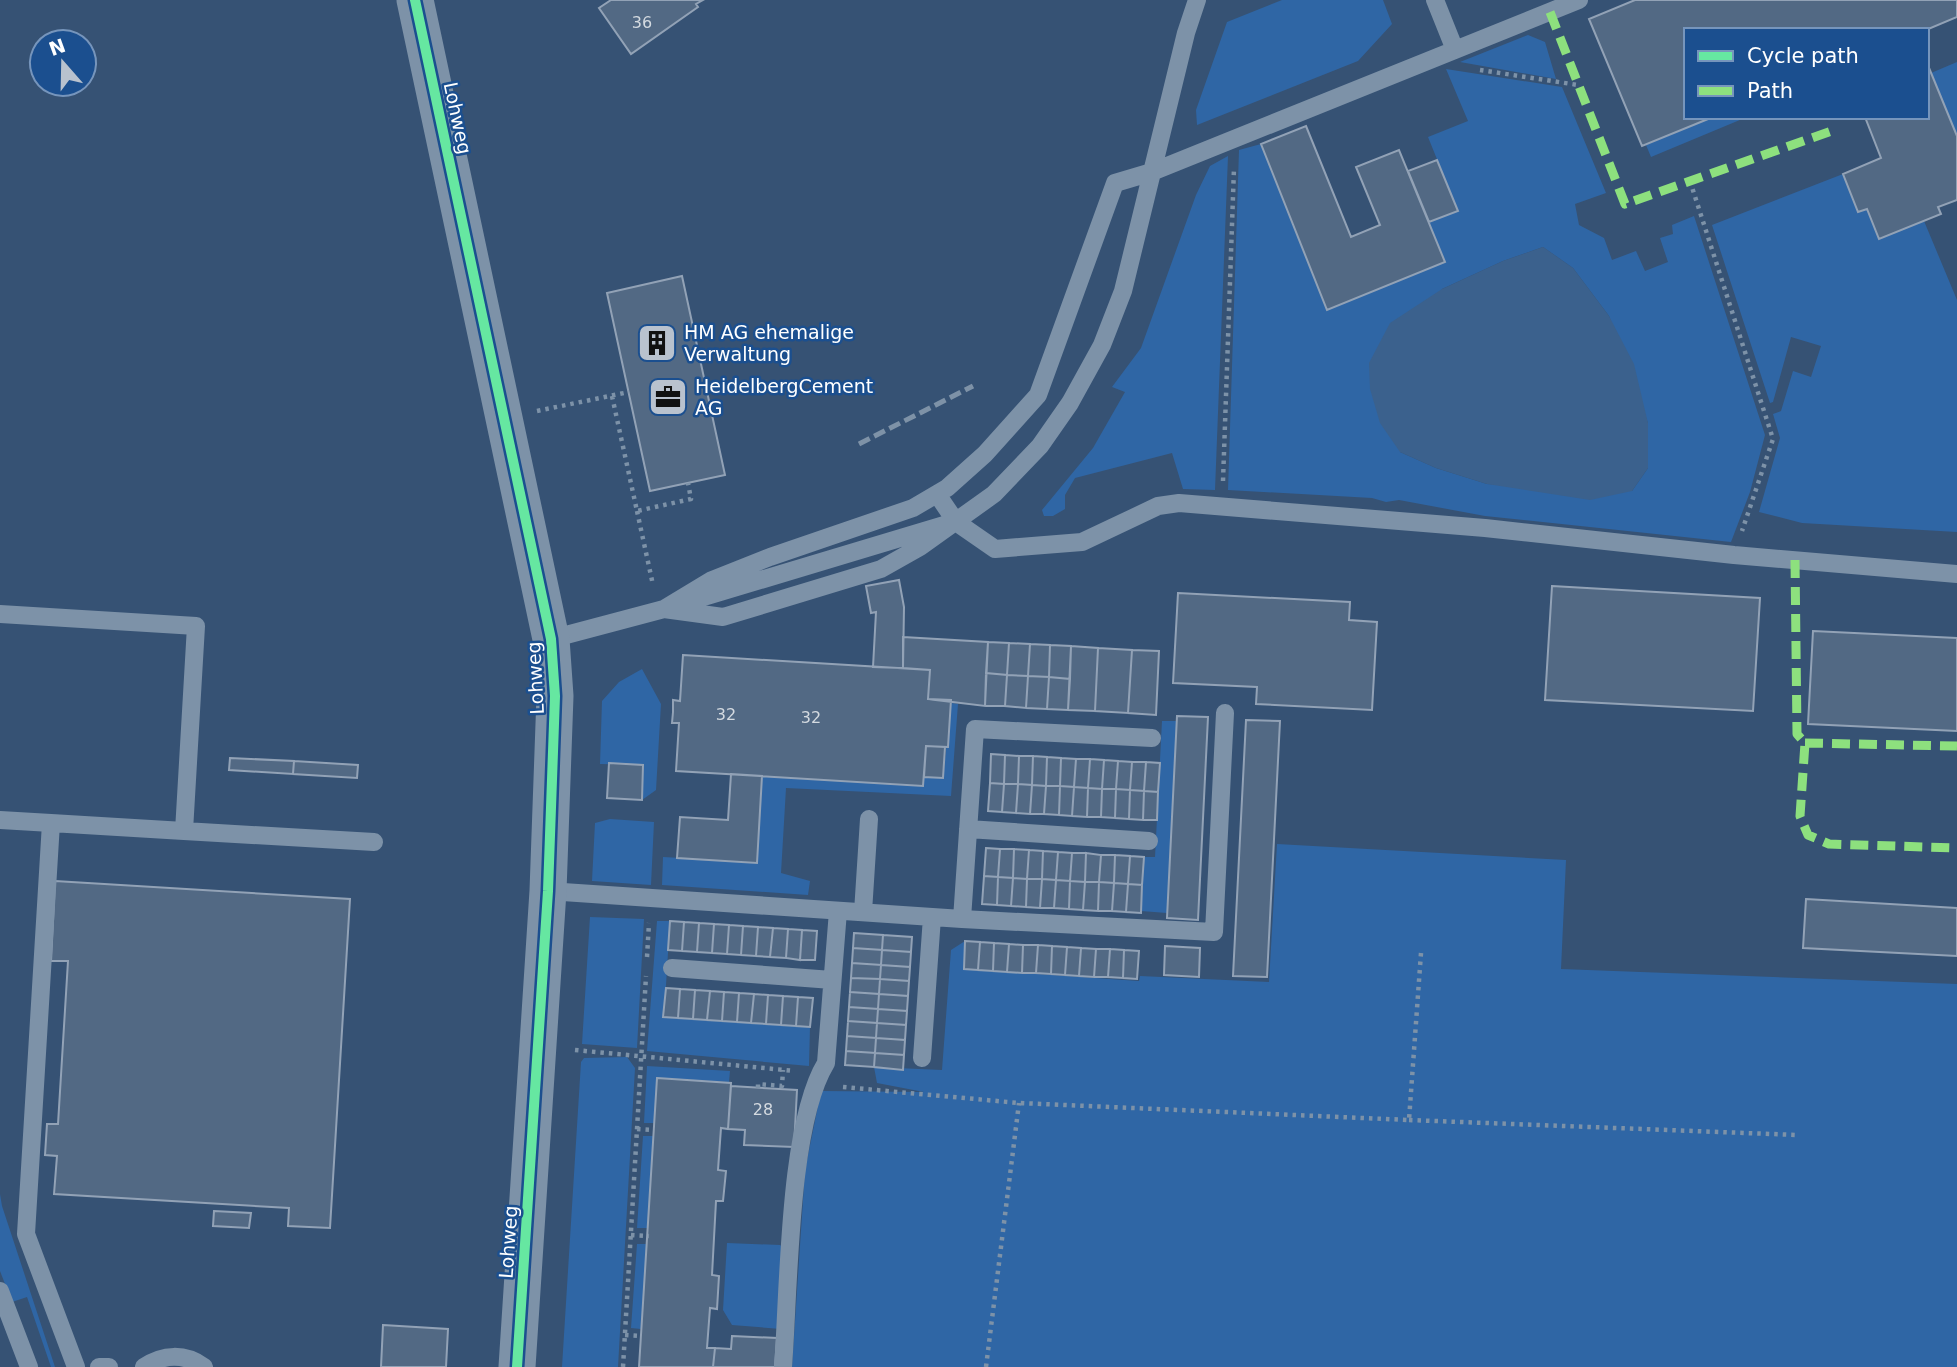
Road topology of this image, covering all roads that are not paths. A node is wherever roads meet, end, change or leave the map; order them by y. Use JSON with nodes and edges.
{"nodes":[{"id":1,"x":415,"y":0,"type":"edge"},
{"id":2,"x":1198,"y":0,"type":"edge"},
{"id":3,"x":1435,"y":0,"type":"edge"},
{"id":4,"x":1579,"y":0,"type":"edge"},
{"id":5,"x":1455,"y":50,"type":"junction"},
{"id":6,"x":1153,"y":172,"type":"junction"},
{"id":7,"x":937,"y":494,"type":"junction"},
{"id":8,"x":956,"y":522,"type":"junction"},
{"id":9,"x":1957,"y":574,"type":"edge"},
{"id":10,"x":662,"y":610,"type":"junction"},
{"id":11,"x":0,"y":614,"type":"edge"},
{"id":12,"x":551,"y":639,"type":"junction"},
{"id":13,"x":1225,"y":712,"type":"dead end"},
{"id":14,"x":1152,"y":738,"type":"dead end"},
{"id":15,"x":869,"y":819,"type":"dead end"},
{"id":16,"x":0,"y":820,"type":"edge"},
{"id":17,"x":51,"y":824,"type":"junction"},
{"id":18,"x":968,"y":829,"type":"junction"},
{"id":19,"x":184,"y":831,"type":"junction"},
{"id":20,"x":1149,"y":841,"type":"dead end"},
{"id":21,"x":374,"y":842,"type":"dead end"},
{"id":22,"x":548,"y":891,"type":"junction"},
{"id":23,"x":838,"y":911,"type":"junction"},
{"id":24,"x":863,"y":912,"type":"junction"},
{"id":25,"x":932,"y":917,"type":"junction"},
{"id":26,"x":962,"y":919,"type":"junction"},
{"id":27,"x":672,"y":968,"type":"dead end"},
{"id":28,"x":832,"y":980,"type":"junction"},
{"id":29,"x":922,"y":1058,"type":"dead end"},
{"id":30,"x":0,"y":1292,"type":"edge"},
{"id":31,"x":29,"y":1367,"type":"edge"},
{"id":32,"x":76,"y":1367,"type":"edge"},
{"id":33,"x":99,"y":1367,"type":"edge"},
{"id":34,"x":108,"y":1367,"type":"edge"},
{"id":35,"x":144,"y":1367,"type":"edge"},
{"id":36,"x":204,"y":1367,"type":"edge"},
{"id":37,"x":517,"y":1367,"type":"edge"},
{"id":38,"x":783,"y":1367,"type":"edge"}],
"edges":[{"from":1,"to":12,"type":"street","name":"Lohweg"},
{"from":2,"to":6,"type":"lane","name":"Lohweg"},
{"from":3,"to":5,"type":"lane"},
{"from":4,"to":5,"type":"lane"},
{"from":5,"to":6,"type":"lane"},
{"from":6,"to":7,"type":"lane"},
{"from":6,"to":8,"type":"lane","name":"Lohweg"},
{"from":7,"to":8,"type":"lane"},
{"from":7,"to":10,"type":"lane"},
{"from":8,"to":9,"type":"lane"},
{"from":8,"to":10,"type":"lane","name":"Lohweg"},
{"from":8,"to":10,"type":"lane","name":"Lohweg"},
{"from":10,"to":12,"type":"lane","name":"Lohweg"},
{"from":11,"to":19,"type":"lane"},
{"from":12,"to":22,"type":"street","name":"Lohweg"},
{"from":13,"to":26,"type":"lane"},
{"from":14,"to":18,"type":"lane"},
{"from":15,"to":24,"type":"lane"},
{"from":16,"to":17,"type":"lane"},
{"from":17,"to":19,"type":"lane"},
{"from":17,"to":32,"type":"lane"},
{"from":18,"to":20,"type":"lane"},
{"from":18,"to":26,"type":"lane"},
{"from":19,"to":21,"type":"lane"},
{"from":22,"to":23,"type":"lane"},
{"from":22,"to":37,"type":"street","name":"Lohweg"},
{"from":23,"to":24,"type":"lane"},
{"from":23,"to":28,"type":"lane"},
{"from":24,"to":25,"type":"lane"},
{"from":25,"to":26,"type":"lane"},
{"from":25,"to":29,"type":"lane"},
{"from":27,"to":28,"type":"lane"},
{"from":28,"to":38,"type":"lane"},
{"from":30,"to":31,"type":"lane"},
{"from":33,"to":34,"type":"lane"},
{"from":35,"to":36,"type":"lane"}]}
